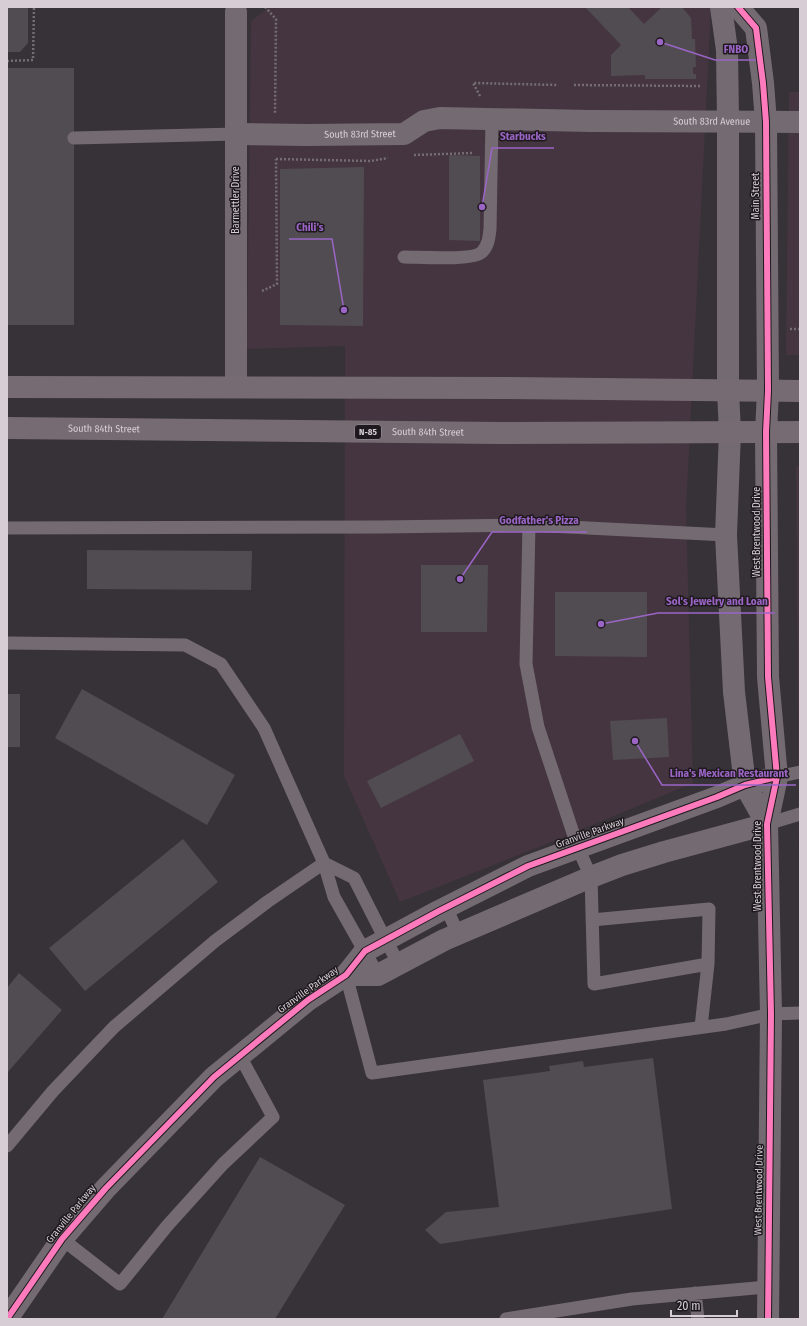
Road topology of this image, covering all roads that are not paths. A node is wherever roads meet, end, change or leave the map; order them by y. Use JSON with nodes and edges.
{"nodes":[{"id":1,"x":721,"y":7,"type":"edge"},
{"id":2,"x":738,"y":7,"type":"edge"},
{"id":3,"x":236,"y":9,"type":"edge"},
{"id":4,"x":492,"y":119,"type":"junction"},
{"id":5,"x":647,"y":121,"type":"joint"},
{"id":6,"x":728,"y":121,"type":"junction"},
{"id":7,"x":766,"y":122,"type":"junction"},
{"id":8,"x":800,"y":122,"type":"edge"},
{"id":9,"x":236,"y":134,"type":"junction"},
{"id":10,"x":74,"y":138,"type":"dead end"},
{"id":11,"x":404,"y":257,"type":"dead end"},
{"id":12,"x":7,"y":387,"type":"edge"},
{"id":13,"x":236,"y":387,"type":"junction"},
{"id":14,"x":728,"y":391,"type":"junction"},
{"id":15,"x":768,"y":391,"type":"junction"},
{"id":16,"x":800,"y":391,"type":"edge"},
{"id":17,"x":7,"y":428,"type":"edge"},
{"id":18,"x":730,"y":432,"type":"junction"},
{"id":19,"x":766,"y":432,"type":"junction"},
{"id":20,"x":800,"y":432,"type":"edge"},
{"id":21,"x":529,"y":525,"type":"junction"},
{"id":22,"x":7,"y":528,"type":"edge"},
{"id":23,"x":726,"y":535,"type":"junction"},
{"id":24,"x":7,"y":643,"type":"edge"},
{"id":25,"x":800,"y":772,"type":"edge"},
{"id":26,"x":777,"y":777,"type":"junction"},
{"id":27,"x":745,"y":785,"type":"junction"},
{"id":28,"x":800,"y":814,"type":"edge"},
{"id":29,"x":767,"y":824,"type":"junction"},
{"id":30,"x":578,"y":848,"type":"junction"},
{"id":31,"x":324,"y":863,"type":"junction"},
{"id":32,"x":591,"y":877,"type":"junction"},
{"id":33,"x":446,"y":907,"type":"junction"},
{"id":34,"x":592,"y":920,"type":"junction"},
{"id":35,"x":458,"y":934,"type":"junction"},
{"id":36,"x":385,"y":940,"type":"junction"},
{"id":37,"x":365,"y":951,"type":"junction"},
{"id":38,"x":399,"y":964,"type":"junction"},
{"id":39,"x":708,"y":964,"type":"junction"},
{"id":40,"x":346,"y":975,"type":"junction"},
{"id":41,"x":378,"y":975,"type":"junction"},
{"id":42,"x":800,"y":1013,"type":"edge"},
{"id":43,"x":771,"y":1014,"type":"junction"},
{"id":44,"x":701,"y":1027,"type":"junction"},
{"id":45,"x":240,"y":1056,"type":"junction"},
{"id":46,"x":7,"y":1146,"type":"edge"},
{"id":47,"x":62,"y":1239,"type":"junction"},
{"id":48,"x":767,"y":1287,"type":"junction"},
{"id":49,"x":696,"y":1294,"type":"junction"},
{"id":50,"x":7,"y":1319,"type":"edge"},
{"id":51,"x":506,"y":1319,"type":"edge"},
{"id":52,"x":698,"y":1319,"type":"edge"},
{"id":53,"x":768,"y":1319,"type":"edge"}],
"edges":[{"from":1,"to":6,"type":"street"},
{"from":2,"to":7,"type":"street","name":"Main Street"},
{"from":3,"to":9,"type":"street","name":"Barmettler Drive"},
{"from":4,"to":5,"type":"street","name":"South 83rd Street"},
{"from":4,"to":9,"type":"street","name":"South 83rd Street"},
{"from":4,"to":11,"type":"lane"},
{"from":5,"to":6,"type":"street","name":"South 83rd Avenue"},
{"from":6,"to":7,"type":"street","name":"South 83rd Avenue"},
{"from":6,"to":14,"type":"street"},
{"from":7,"to":8,"type":"street","name":"South 83rd Avenue"},
{"from":7,"to":15,"type":"street","name":"Main Street"},
{"from":9,"to":10,"type":"lane"},
{"from":9,"to":13,"type":"street","name":"Barmettler Drive"},
{"from":12,"to":13,"type":"main road"},
{"from":13,"to":14,"type":"main road"},
{"from":14,"to":15,"type":"main road"},
{"from":14,"to":18,"type":"street","name":"West Brentwood Drive"},
{"from":15,"to":16,"type":"main road"},
{"from":15,"to":19,"type":"street","name":"West Brentwood Drive"},
{"from":17,"to":18,"type":"main road","name":"South 84th Street","number":"N-85"},
{"from":18,"to":19,"type":"main road","name":"South 84th Street","number":"N-85"},
{"from":18,"to":23,"type":"street","name":"West Brentwood Drive"},
{"from":19,"to":20,"type":"main road","name":"South 84th Street","number":"N-85"},
{"from":19,"to":26,"type":"street","name":"West Brentwood Drive"},
{"from":21,"to":22,"type":"lane"},
{"from":21,"to":23,"type":"lane"},
{"from":21,"to":30,"type":"lane"},
{"from":23,"to":27,"type":"street","name":"West Brentwood Drive"},
{"from":24,"to":31,"type":"lane"},
{"from":25,"to":26,"type":"lane"},
{"from":26,"to":27,"type":"street","name":"Granville Parkway"},
{"from":26,"to":29,"type":"street","name":"West Brentwood Drive"},
{"from":27,"to":29,"type":"street","name":"West Brentwood Drive"},
{"from":27,"to":30,"type":"street","name":"Granville Parkway"},
{"from":28,"to":29,"type":"lane"},
{"from":29,"to":32,"type":"street","name":"Granville Parkway"},
{"from":29,"to":43,"type":"street","name":"West Brentwood Drive"},
{"from":30,"to":32,"type":"lane"},
{"from":30,"to":33,"type":"street","name":"Granville Parkway"},
{"from":31,"to":36,"type":"lane"},
{"from":31,"to":37,"type":"lane"},
{"from":31,"to":46,"type":"lane"},
{"from":32,"to":34,"type":"lane"},
{"from":32,"to":35,"type":"street","name":"Granville Parkway"},
{"from":33,"to":35,"type":"lane"},
{"from":33,"to":36,"type":"street","name":"Granville Parkway"},
{"from":34,"to":39,"type":"lane"},
{"from":34,"to":39,"type":"lane"},
{"from":35,"to":38,"type":"street","name":"Granville Parkway"},
{"from":36,"to":37,"type":"street","name":"Granville Parkway"},
{"from":36,"to":38,"type":"lane"},
{"from":37,"to":40,"type":"street","name":"Granville Parkway"},
{"from":37,"to":41,"type":"lane"},
{"from":38,"to":41,"type":"street","name":"Granville Parkway"},
{"from":39,"to":44,"type":"lane"},
{"from":40,"to":41,"type":"street","name":"Granville Parkway"},
{"from":40,"to":44,"type":"lane"},
{"from":40,"to":45,"type":"street","name":"Granville Parkway"},
{"from":42,"to":43,"type":"lane"},
{"from":43,"to":44,"type":"lane"},
{"from":43,"to":48,"type":"street","name":"West Brentwood Drive"},
{"from":45,"to":47,"type":"street","name":"Granville Parkway"},
{"from":45,"to":47,"type":"lane"},
{"from":47,"to":50,"type":"street","name":"Granville Parkway"},
{"from":48,"to":49,"type":"lane"},
{"from":48,"to":53,"type":"street","name":"West Brentwood Drive"},
{"from":49,"to":51,"type":"lane"},
{"from":49,"to":52,"type":"lane"}]}
